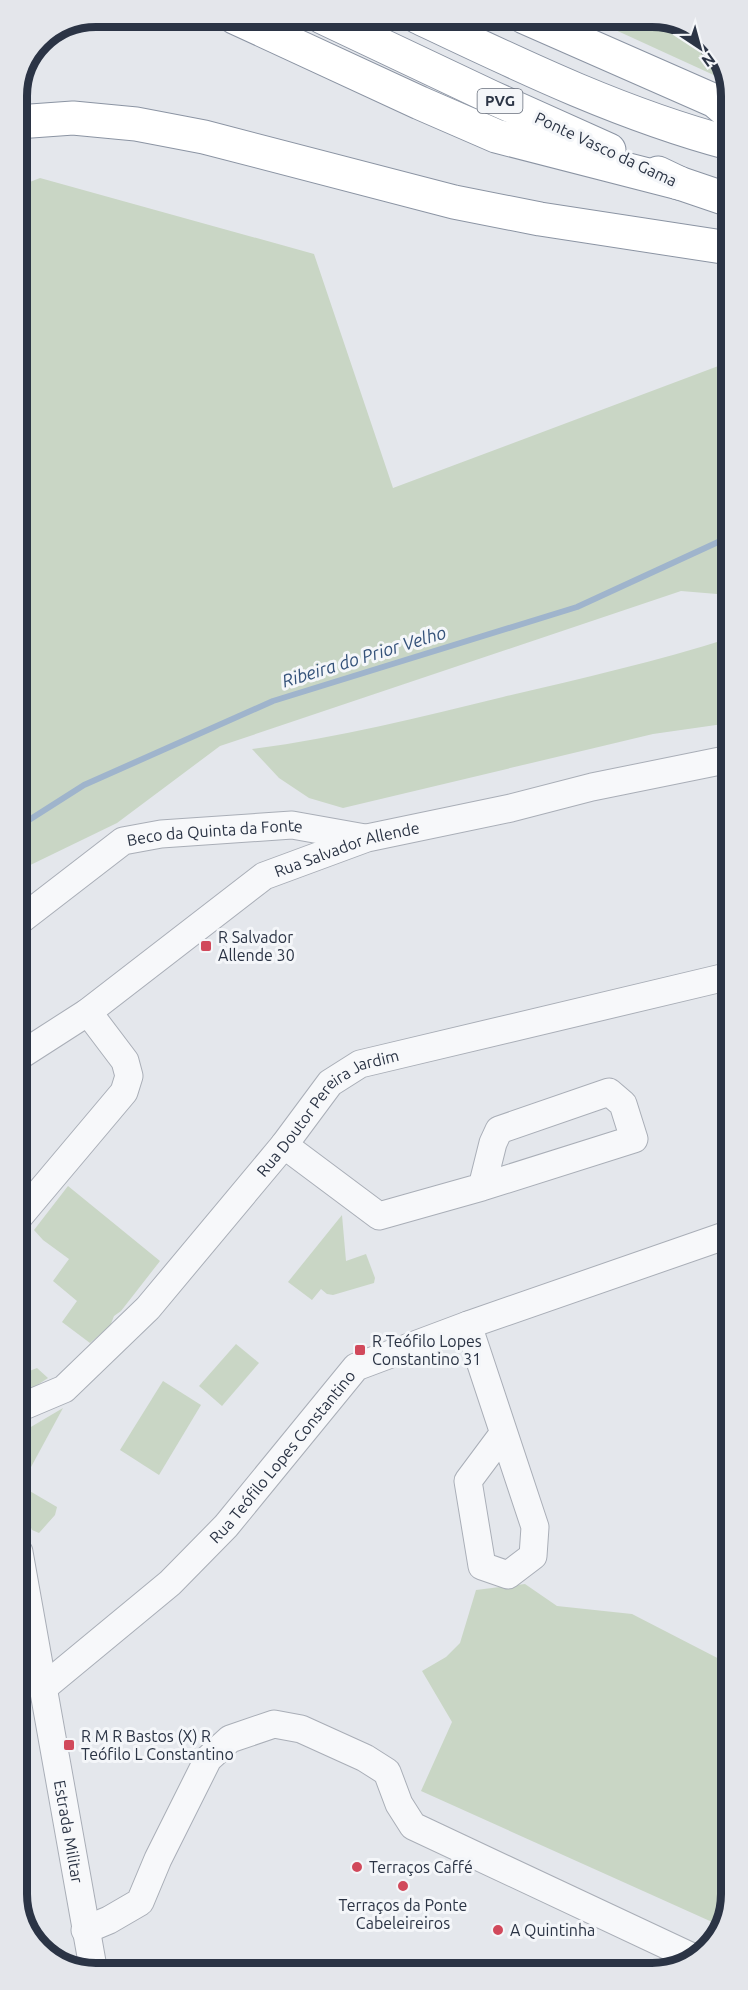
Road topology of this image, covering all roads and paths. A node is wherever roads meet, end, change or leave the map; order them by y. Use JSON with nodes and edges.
{"nodes":[{"id":1,"x":258,"y":27,"type":"edge"},
{"id":2,"x":344,"y":27,"type":"edge"},
{"id":3,"x":439,"y":27,"type":"edge"},
{"id":4,"x":547,"y":27,"type":"edge"},
{"id":5,"x":721,"y":107,"type":"edge"},
{"id":6,"x":27,"y":121,"type":"edge"},
{"id":7,"x":721,"y":141,"type":"edge"},
{"id":8,"x":679,"y":183,"type":"junction"},
{"id":9,"x":721,"y":197,"type":"edge"},
{"id":10,"x":721,"y":247,"type":"edge"},
{"id":11,"x":721,"y":761,"type":"edge"},
{"id":12,"x":367,"y":838,"type":"junction"},
{"id":13,"x":27,"y":915,"type":"edge"},
{"id":14,"x":721,"y":978,"type":"edge"},
{"id":15,"x":88,"y":1012,"type":"junction"},
{"id":16,"x":27,"y":1051,"type":"edge"},
{"id":17,"x":284,"y":1145,"type":"junction"},
{"id":18,"x":482,"y":1186,"type":"junction"},
{"id":19,"x":27,"y":1207,"type":"edge"},
{"id":20,"x":721,"y":1237,"type":"edge"},
{"id":21,"x":468,"y":1325,"type":"junction"},
{"id":22,"x":27,"y":1405,"type":"edge"},
{"id":23,"x":503,"y":1434,"type":"dead end"},
{"id":24,"x":27,"y":1597,"type":"edge"},
{"id":25,"x":43,"y":1688,"type":"junction"},
{"id":26,"x":85,"y":1930,"type":"junction"},
{"id":27,"x":685,"y":1954,"type":"edge"},
{"id":28,"x":92,"y":1963,"type":"edge"}],
"edges":[{"from":1,"to":8,"type":"highway"},
{"from":2,"to":8,"type":"highway","name":"Ponte Vasco da Gama","number":"PVG"},
{"from":3,"to":7,"type":"highway","number":"PVG"},
{"from":4,"to":5,"type":"highway"},
{"from":6,"to":10,"type":"highway"},
{"from":8,"to":9,"type":"highway","name":"Ponte Vasco da Gama","number":"PVG"},
{"from":11,"to":12,"type":"street","name":"Rua Salvador Allende"},
{"from":12,"to":13,"type":"street","name":"Beco da Quinta da Fonte"},
{"from":12,"to":15,"type":"street","name":"Rua Salvador Allende"},
{"from":14,"to":17,"type":"street","name":"Rua Doutor Pereira Jardim"},
{"from":15,"to":16,"type":"street","name":"Rua Salvador Allende"},
{"from":15,"to":19,"type":"street"},
{"from":17,"to":18,"type":"street"},
{"from":17,"to":22,"type":"street","name":"Rua Doutor Pereira Jardim"},
{"from":18,"to":18,"type":"street"},
{"from":20,"to":21,"type":"street","name":"Rua Teófilo Lopes Constantino"},
{"from":21,"to":23,"type":"street"},
{"from":21,"to":25,"type":"street","name":"Rua Teófilo Lopes Constantino"},
{"from":24,"to":25,"type":"street","name":"Estrada Militar"},
{"from":25,"to":26,"type":"street","name":"Estrada Militar"},
{"from":26,"to":27,"type":"street"},
{"from":26,"to":28,"type":"street","name":"Estrada Militar"}]}
